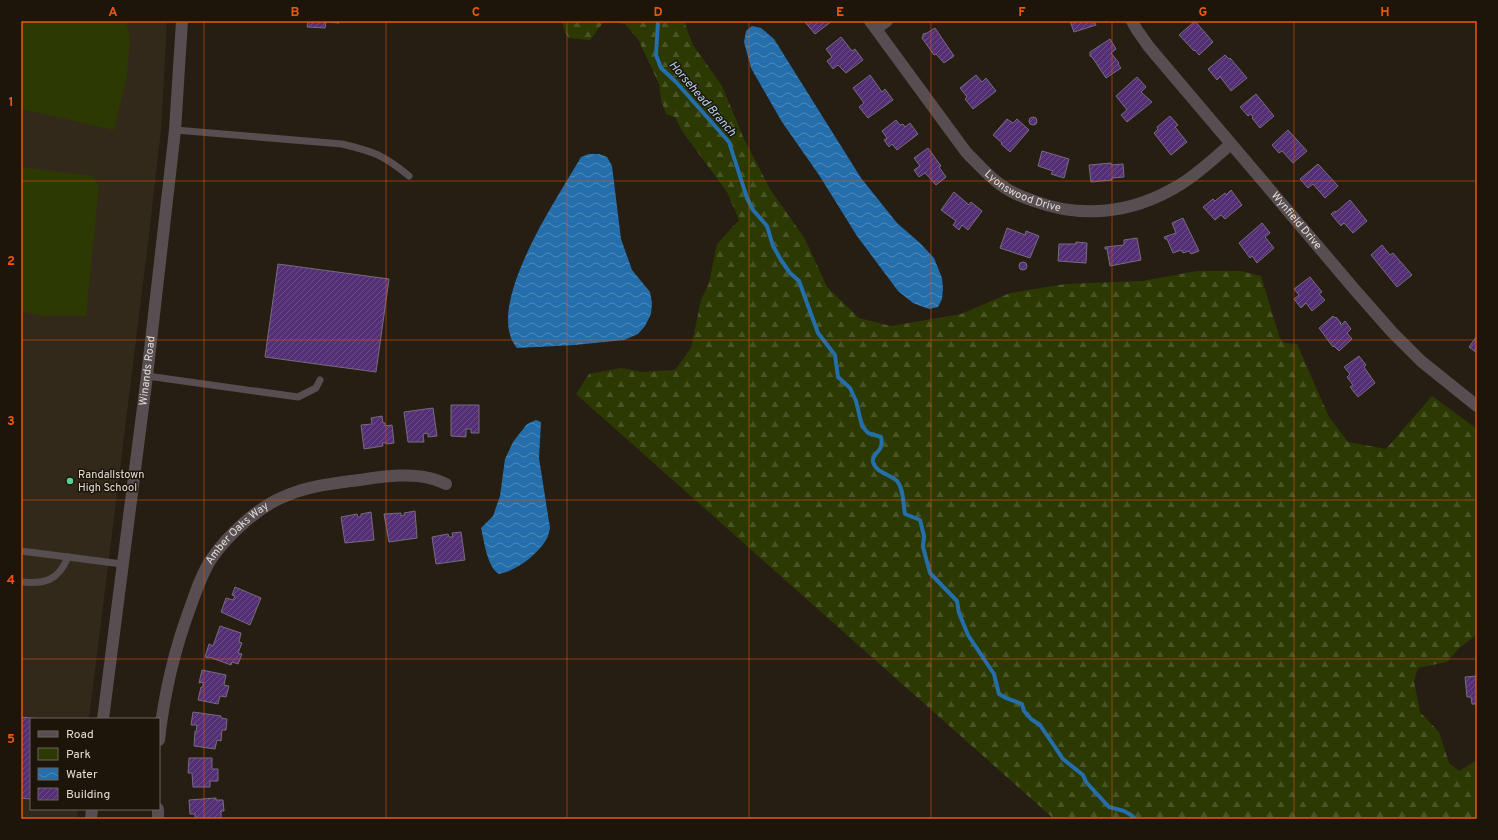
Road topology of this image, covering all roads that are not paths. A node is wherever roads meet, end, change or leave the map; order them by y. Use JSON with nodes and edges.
{"nodes":[{"id":1,"x":182,"y":21,"type":"edge"},
{"id":2,"x":887,"y":21,"type":"edge"},
{"id":3,"x":1132,"y":21,"type":"edge"},
{"id":4,"x":873,"y":25,"type":"edge"},
{"id":5,"x":175,"y":130,"type":"junction"},
{"id":6,"x":1231,"y":144,"type":"junction"},
{"id":7,"x":409,"y":176,"type":"dead end"},
{"id":8,"x":147,"y":376,"type":"junction"},
{"id":9,"x":320,"y":380,"type":"dead end"},
{"id":10,"x":1477,"y":406,"type":"edge"},
{"id":11,"x":446,"y":484,"type":"dead end"},
{"id":12,"x":21,"y":551,"type":"edge"},
{"id":13,"x":68,"y":557,"type":"junction"},
{"id":14,"x":122,"y":564,"type":"junction"},
{"id":15,"x":21,"y":582,"type":"edge"},
{"id":16,"x":103,"y":718,"type":"edge"},
{"id":17,"x":160,"y":733,"type":"edge"}],
"edges":[{"from":1,"to":5,"type":"street","name":"Winands Road"},
{"from":2,"to":4,"type":"street"},
{"from":3,"to":6,"type":"street","name":"Wynfield Drive"},
{"from":4,"to":6,"type":"street","name":"Lyonswood Drive"},
{"from":5,"to":7,"type":"lane"},
{"from":5,"to":8,"type":"street","name":"Winands Road"},
{"from":6,"to":10,"type":"street","name":"Wynfield Drive"},
{"from":8,"to":9,"type":"lane"},
{"from":8,"to":14,"type":"street","name":"Winands Road"},
{"from":11,"to":17,"type":"street","name":"Amber Oaks Way"},
{"from":12,"to":13,"type":"lane"},
{"from":13,"to":14,"type":"lane"},
{"from":13,"to":15,"type":"lane"},
{"from":14,"to":16,"type":"street","name":"Winands Road"}]}
